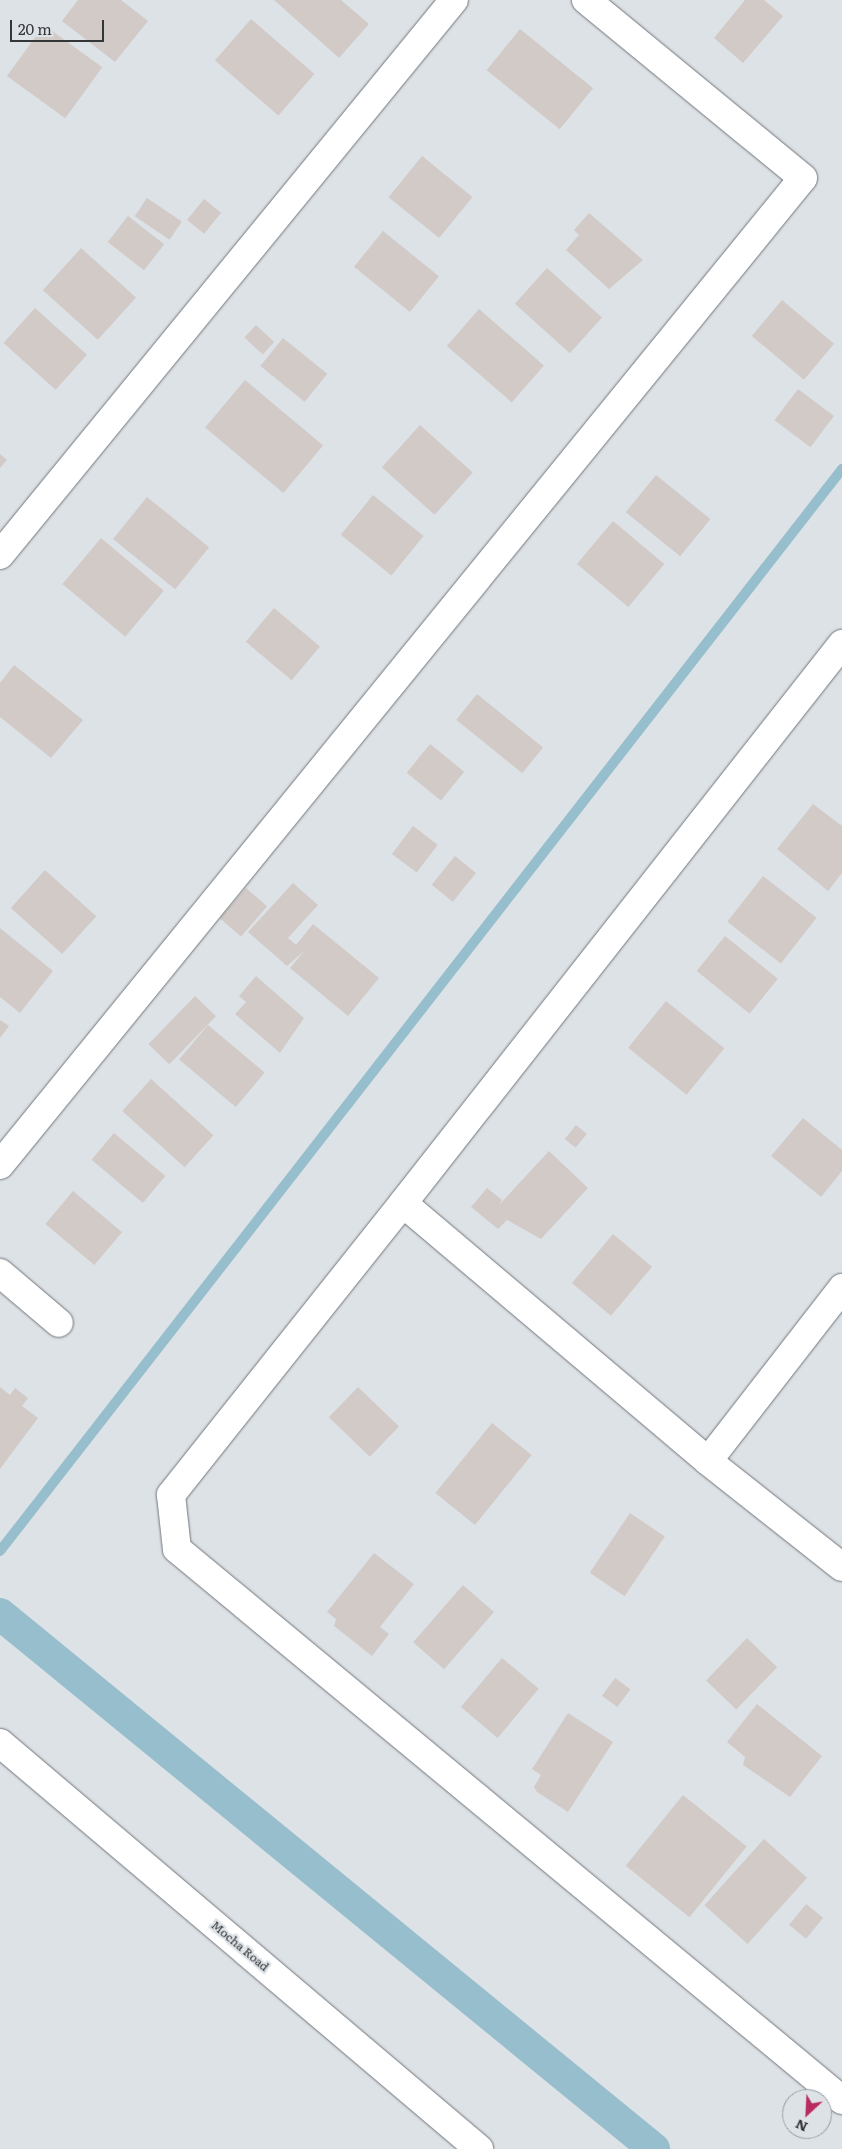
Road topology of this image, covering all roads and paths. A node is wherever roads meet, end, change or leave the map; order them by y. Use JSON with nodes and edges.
{"nodes":[{"id":1,"x":454,"y":0,"type":"edge"},
{"id":2,"x":586,"y":0,"type":"edge"},
{"id":3,"x":0,"y":555,"type":"edge"},
{"id":4,"x":842,"y":644,"type":"edge"},
{"id":5,"x":0,"y":1165,"type":"edge"},
{"id":6,"x":403,"y":1203,"type":"junction"},
{"id":7,"x":0,"y":1274,"type":"edge"},
{"id":8,"x":842,"y":1288,"type":"edge"},
{"id":9,"x":59,"y":1323,"type":"dead end"},
{"id":10,"x":708,"y":1461,"type":"junction"},
{"id":11,"x":842,"y":1567,"type":"edge"},
{"id":12,"x":0,"y":1743,"type":"edge"},
{"id":13,"x":842,"y":2100,"type":"edge"},
{"id":14,"x":479,"y":2149,"type":"edge"}],
"edges":[{"from":1,"to":3,"type":"street"},
{"from":2,"to":5,"type":"street"},
{"from":4,"to":6,"type":"street"},
{"from":6,"to":10,"type":"street"},
{"from":6,"to":13,"type":"street"},
{"from":7,"to":9,"type":"street"},
{"from":8,"to":10,"type":"street"},
{"from":10,"to":11,"type":"street"},
{"from":12,"to":14,"type":"street","name":"Mocha Road"}]}
